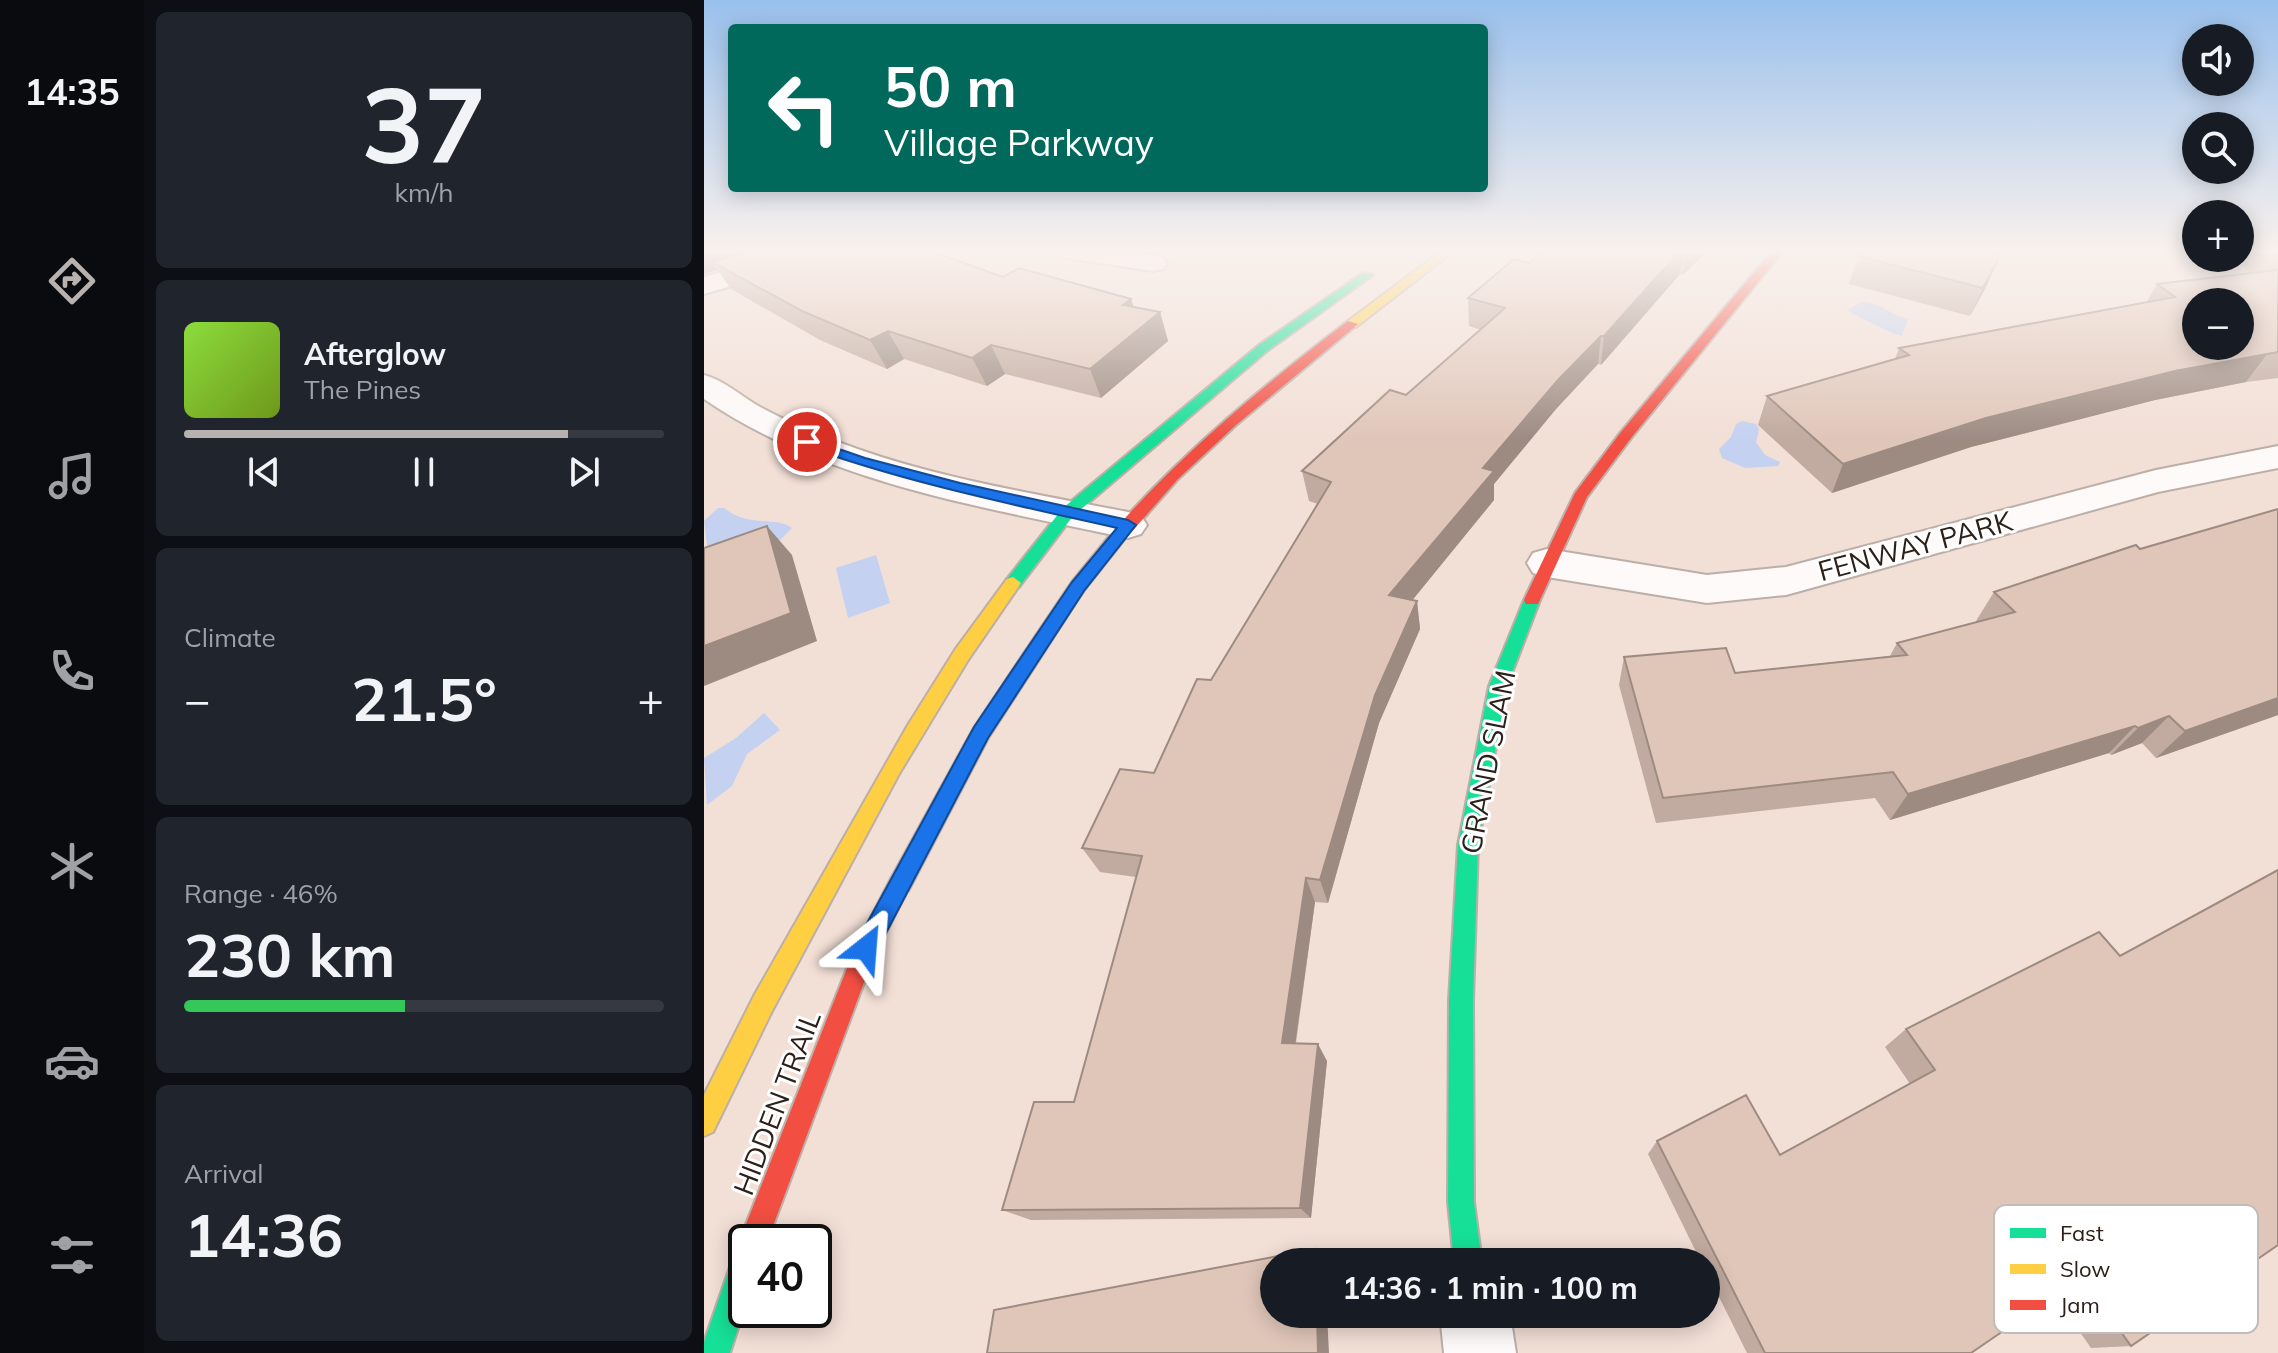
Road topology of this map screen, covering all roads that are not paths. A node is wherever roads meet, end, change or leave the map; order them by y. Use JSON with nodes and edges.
{"nodes":[{"id":1,"x":1312,"y":313,"type":"edge"},
{"id":2,"x":1366,"y":313,"type":"edge"},
{"id":3,"x":1727,"y":313,"type":"edge"},
{"id":4,"x":712,"y":401,"type":"edge"},
{"id":5,"x":2278,"y":457,"type":"edge"},
{"id":6,"x":1068,"y":512,"type":"junction"},
{"id":7,"x":1128,"y":525,"type":"junction"},
{"id":8,"x":1547,"y":563,"type":"junction"},
{"id":9,"x":704,"y":1123,"type":"edge"},
{"id":10,"x":760,"y":1224,"type":"edge"},
{"id":11,"x":1466,"y":1248,"type":"edge"},
{"id":12,"x":728,"y":1314,"type":"edge"},
{"id":13,"x":1477,"y":1328,"type":"edge"},
{"id":14,"x":715,"y":1353,"type":"edge"},
{"id":15,"x":1480,"y":1353,"type":"edge"}],
"edges":[{"from":1,"to":6,"type":"street","name":"HIDDEN TRAIL"},
{"from":2,"to":7,"type":"street","name":"HIDDEN TRAIL"},
{"from":3,"to":8,"type":"street","name":"GRAND SLAM"},
{"from":4,"to":6,"type":"street"},
{"from":5,"to":8,"type":"street","name":"FENWAY PARK"},
{"from":6,"to":7,"type":"street"},
{"from":6,"to":9,"type":"street","name":"HIDDEN TRAIL"},
{"from":7,"to":10,"type":"street","name":"HIDDEN TRAIL"},
{"from":8,"to":11,"type":"street","name":"GRAND SLAM"},
{"from":12,"to":14,"type":"street"},
{"from":13,"to":15,"type":"street"}]}
